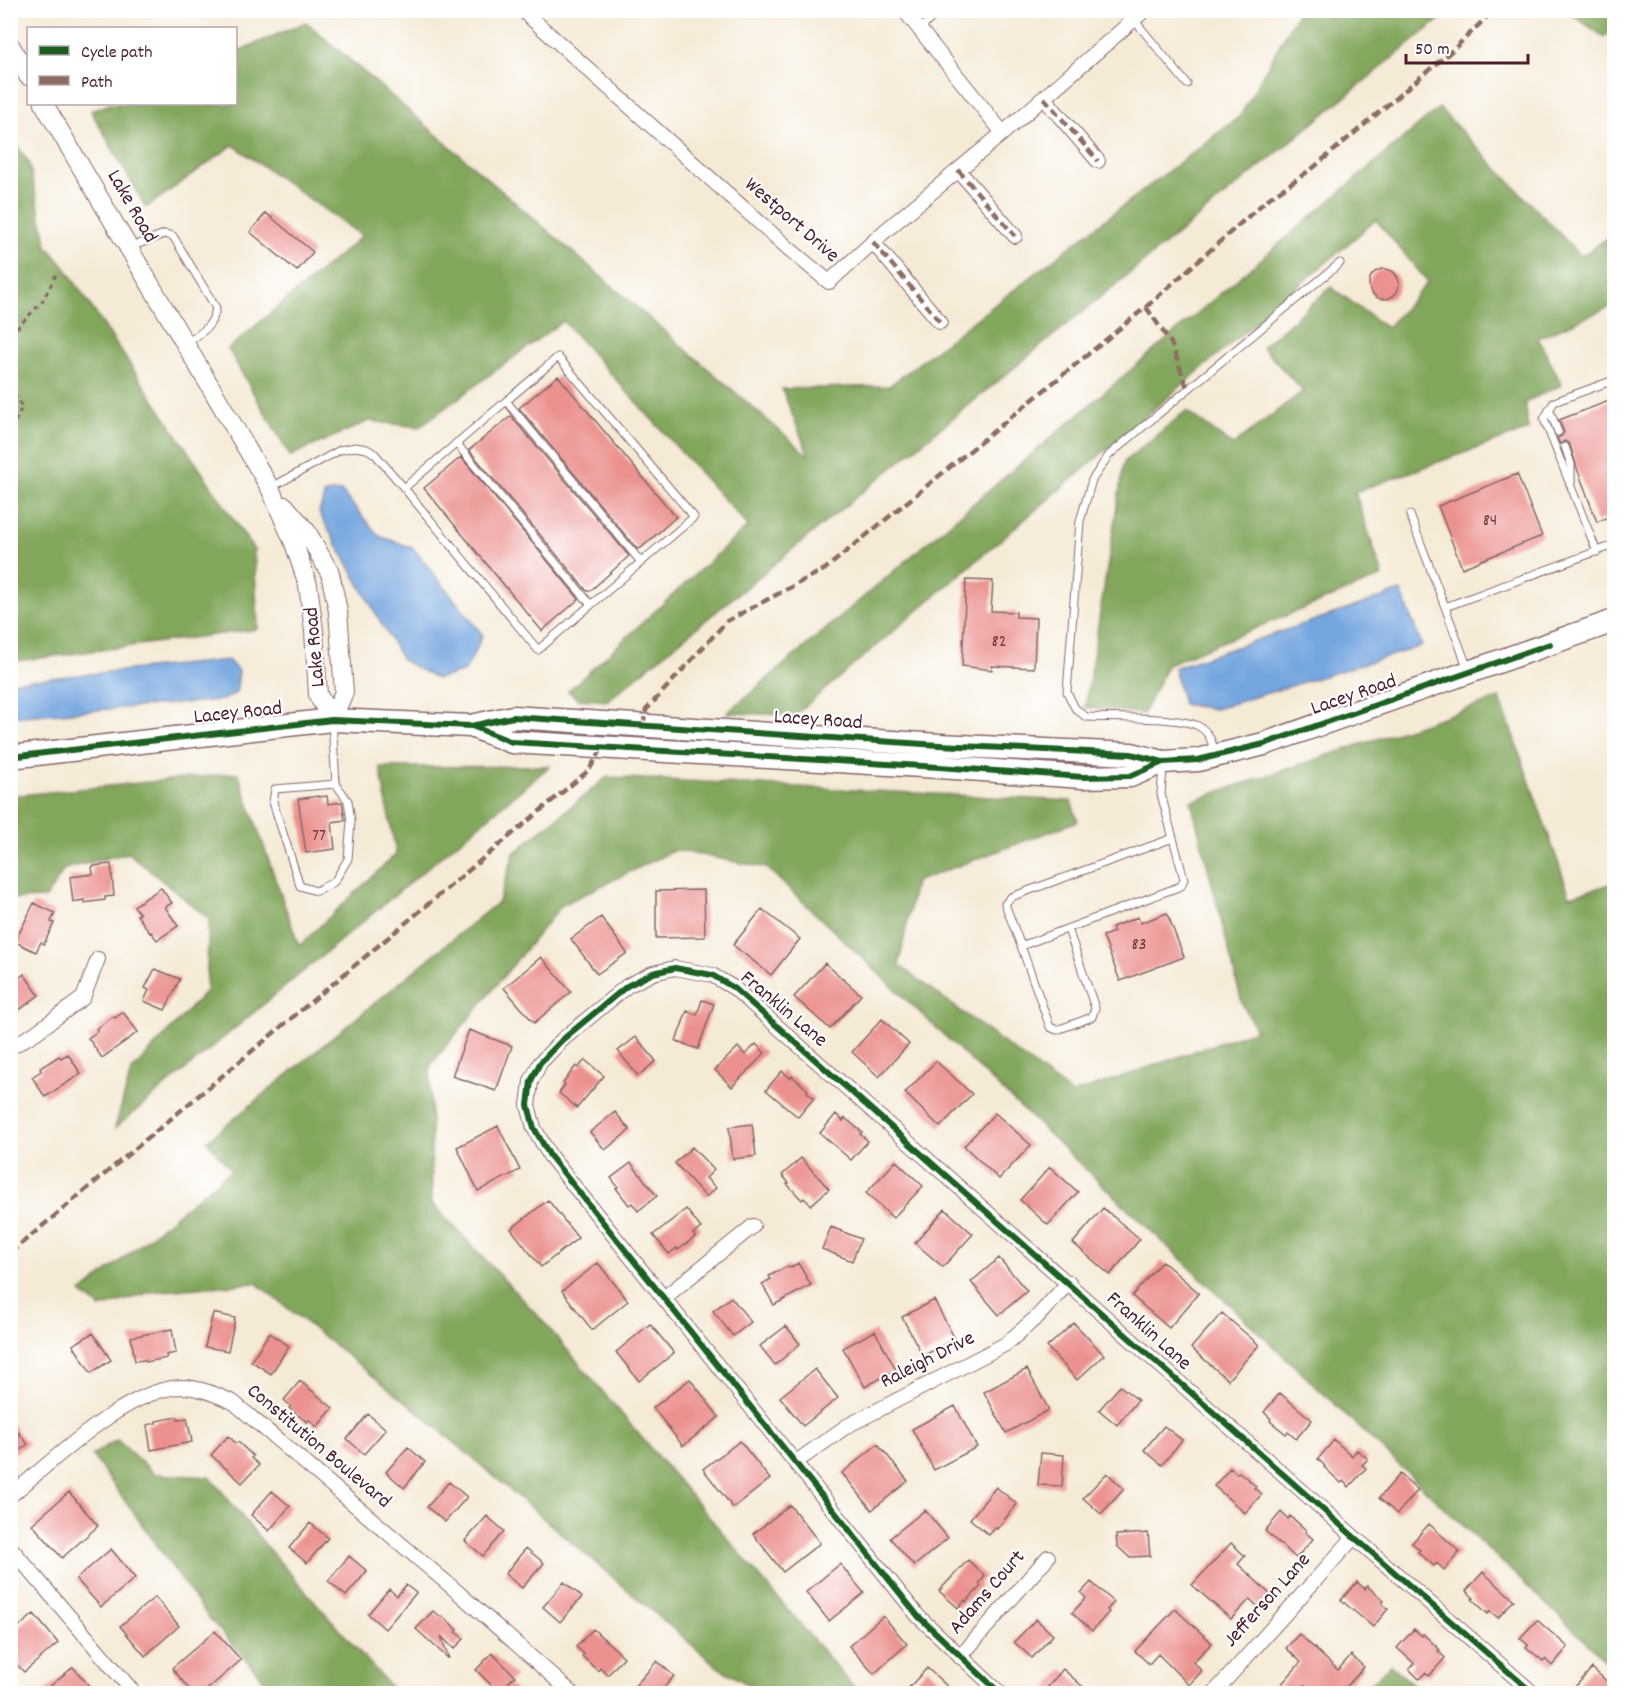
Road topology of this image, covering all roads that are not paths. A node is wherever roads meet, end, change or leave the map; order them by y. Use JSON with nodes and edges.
{"nodes":[{"id":1,"x":904,"y":10,"type":"edge"},
{"id":2,"x":942,"y":10,"type":"edge"},
{"id":3,"x":1145,"y":10,"type":"edge"},
{"id":4,"x":526,"y":12,"type":"edge"},
{"id":5,"x":1130,"y":15,"type":"edge"},
{"id":6,"x":920,"y":29,"type":"junction"},
{"id":7,"x":10,"y":45,"type":"edge"},
{"id":8,"x":27,"y":74,"type":"edge"},
{"id":9,"x":1187,"y":84,"type":"dead end"},
{"id":10,"x":1044,"y":98,"type":"junction"},
{"id":11,"x":45,"y":105,"type":"edge"},
{"id":12,"x":1003,"y":134,"type":"junction"},
{"id":13,"x":1098,"y":161,"type":"dead end"},
{"id":14,"x":958,"y":170,"type":"junction"},
{"id":15,"x":1015,"y":236,"type":"dead end"},
{"id":16,"x":873,"y":242,"type":"junction"},
{"id":17,"x":129,"y":248,"type":"junction"},
{"id":18,"x":1340,"y":263,"type":"dead end"},
{"id":19,"x":940,"y":322,"type":"dead end"},
{"id":20,"x":185,"y":344,"type":"junction"},
{"id":21,"x":1614,"y":380,"type":"edge"},
{"id":22,"x":506,"y":401,"type":"junction"},
{"id":23,"x":1549,"y":409,"type":"junction"},
{"id":24,"x":1558,"y":432,"type":"dead end"},
{"id":25,"x":456,"y":443,"type":"junction"},
{"id":26,"x":1565,"y":447,"type":"dead end"},
{"id":27,"x":1571,"y":487,"type":"junction"},
{"id":28,"x":270,"y":488,"type":"junction"},
{"id":29,"x":404,"y":488,"type":"junction"},
{"id":30,"x":1410,"y":515,"type":"dead end"},
{"id":31,"x":1614,"y":545,"type":"edge"},
{"id":32,"x":1597,"y":552,"type":"junction"},
{"id":33,"x":642,"y":562,"type":"junction"},
{"id":34,"x":591,"y":604,"type":"junction"},
{"id":35,"x":1445,"y":607,"type":"junction"},
{"id":36,"x":1614,"y":623,"type":"edge"},
{"id":37,"x":1470,"y":674,"type":"junction"},
{"id":38,"x":332,"y":720,"type":"junction"},
{"id":39,"x":1216,"y":755,"type":"junction"},
{"id":40,"x":10,"y":757,"type":"edge"},
{"id":41,"x":1164,"y":762,"type":"junction"},
{"id":42,"x":336,"y":784,"type":"junction"},
{"id":43,"x":1173,"y":838,"type":"junction"},
{"id":44,"x":1068,"y":929,"type":"junction"},
{"id":45,"x":1021,"y":946,"type":"junction"},
{"id":46,"x":98,"y":959,"type":"dead end"},
{"id":47,"x":10,"y":1048,"type":"edge"},
{"id":48,"x":753,"y":1226,"type":"dead end"},
{"id":49,"x":1069,"y":1282,"type":"junction"},
{"id":50,"x":664,"y":1298,"type":"junction"},
{"id":51,"x":796,"y":1462,"type":"junction"},
{"id":52,"x":10,"y":1496,"type":"edge"},
{"id":53,"x":1354,"y":1537,"type":"junction"},
{"id":54,"x":10,"y":1547,"type":"edge"},
{"id":55,"x":1048,"y":1557,"type":"dead end"},
{"id":56,"x":960,"y":1657,"type":"junction"},
{"id":57,"x":565,"y":1691,"type":"edge"},
{"id":58,"x":135,"y":1694,"type":"edge"},
{"id":59,"x":1001,"y":1694,"type":"edge"},
{"id":60,"x":1214,"y":1694,"type":"edge"},
{"id":61,"x":1534,"y":1694,"type":"edge"}],
"edges":[{"from":1,"to":6,"type":"street"},
{"from":2,"to":6,"type":"lane"},
{"from":3,"to":5,"type":"street","name":"Westport Drive"},
{"from":4,"to":16,"type":"street","name":"Westport Drive"},
{"from":5,"to":9,"type":"lane"},
{"from":5,"to":10,"type":"street","name":"Westport Drive"},
{"from":6,"to":12,"type":"street"},
{"from":7,"to":8,"type":"street"},
{"from":10,"to":12,"type":"street","name":"Westport Drive"},
{"from":10,"to":13,"type":"street"},
{"from":11,"to":17,"type":"street","name":"Lake Road"},
{"from":12,"to":14,"type":"street","name":"Westport Drive"},
{"from":14,"to":15,"type":"street"},
{"from":14,"to":16,"type":"street","name":"Westport Drive"},
{"from":16,"to":19,"type":"street"},
{"from":17,"to":20,"type":"street","name":"Lake Road"},
{"from":17,"to":20,"type":"lane"},
{"from":18,"to":39,"type":"lane"},
{"from":20,"to":28,"type":"street","name":"Lake Road"},
{"from":21,"to":23,"type":"lane"},
{"from":22,"to":25,"type":"lane"},
{"from":22,"to":33,"type":"lane"},
{"from":22,"to":33,"type":"lane"},
{"from":23,"to":24,"type":"lane"},
{"from":23,"to":27,"type":"lane"},
{"from":25,"to":29,"type":"lane"},
{"from":25,"to":34,"type":"lane"},
{"from":26,"to":27,"type":"lane"},
{"from":27,"to":32,"type":"lane"},
{"from":28,"to":29,"type":"lane"},
{"from":28,"to":38,"type":"street","name":"Lake Road"},
{"from":28,"to":38,"type":"street","name":"Lake Road"},
{"from":29,"to":34,"type":"lane"},
{"from":30,"to":35,"type":"lane"},
{"from":31,"to":32,"type":"lane"},
{"from":32,"to":35,"type":"lane"},
{"from":33,"to":34,"type":"lane"},
{"from":35,"to":37,"type":"lane"},
{"from":36,"to":37,"type":"main road","name":"Lacey Road"},
{"from":37,"to":39,"type":"main road","name":"Lacey Road"},
{"from":38,"to":40,"type":"main road","name":"Lacey Road"},
{"from":38,"to":41,"type":"main road","name":"Lacey Road"},
{"from":38,"to":42,"type":"lane"},
{"from":39,"to":41,"type":"main road","name":"Lacey Road"},
{"from":41,"to":43,"type":"lane"},
{"from":42,"to":42,"type":"lane"},
{"from":43,"to":44,"type":"lane"},
{"from":43,"to":45,"type":"lane"},
{"from":44,"to":45,"type":"lane"},
{"from":44,"to":45,"type":"lane"},
{"from":46,"to":47,"type":"street"},
{"from":48,"to":50,"type":"street"},
{"from":49,"to":50,"type":"street","name":"Franklin Lane"},
{"from":49,"to":51,"type":"street","name":"Raleigh Drive"},
{"from":49,"to":53,"type":"street","name":"Franklin Lane"},
{"from":50,"to":51,"type":"street","name":"Franklin Lane"},
{"from":51,"to":56,"type":"street","name":"Franklin Lane"},
{"from":52,"to":57,"type":"street","name":"Constitution Boulevard"},
{"from":53,"to":60,"type":"street","name":"Jefferson Lane"},
{"from":53,"to":61,"type":"street","name":"Franklin Lane"},
{"from":54,"to":58,"type":"street"},
{"from":55,"to":56,"type":"street","name":"Adams Court"},
{"from":56,"to":59,"type":"street","name":"Franklin Lane"}]}
